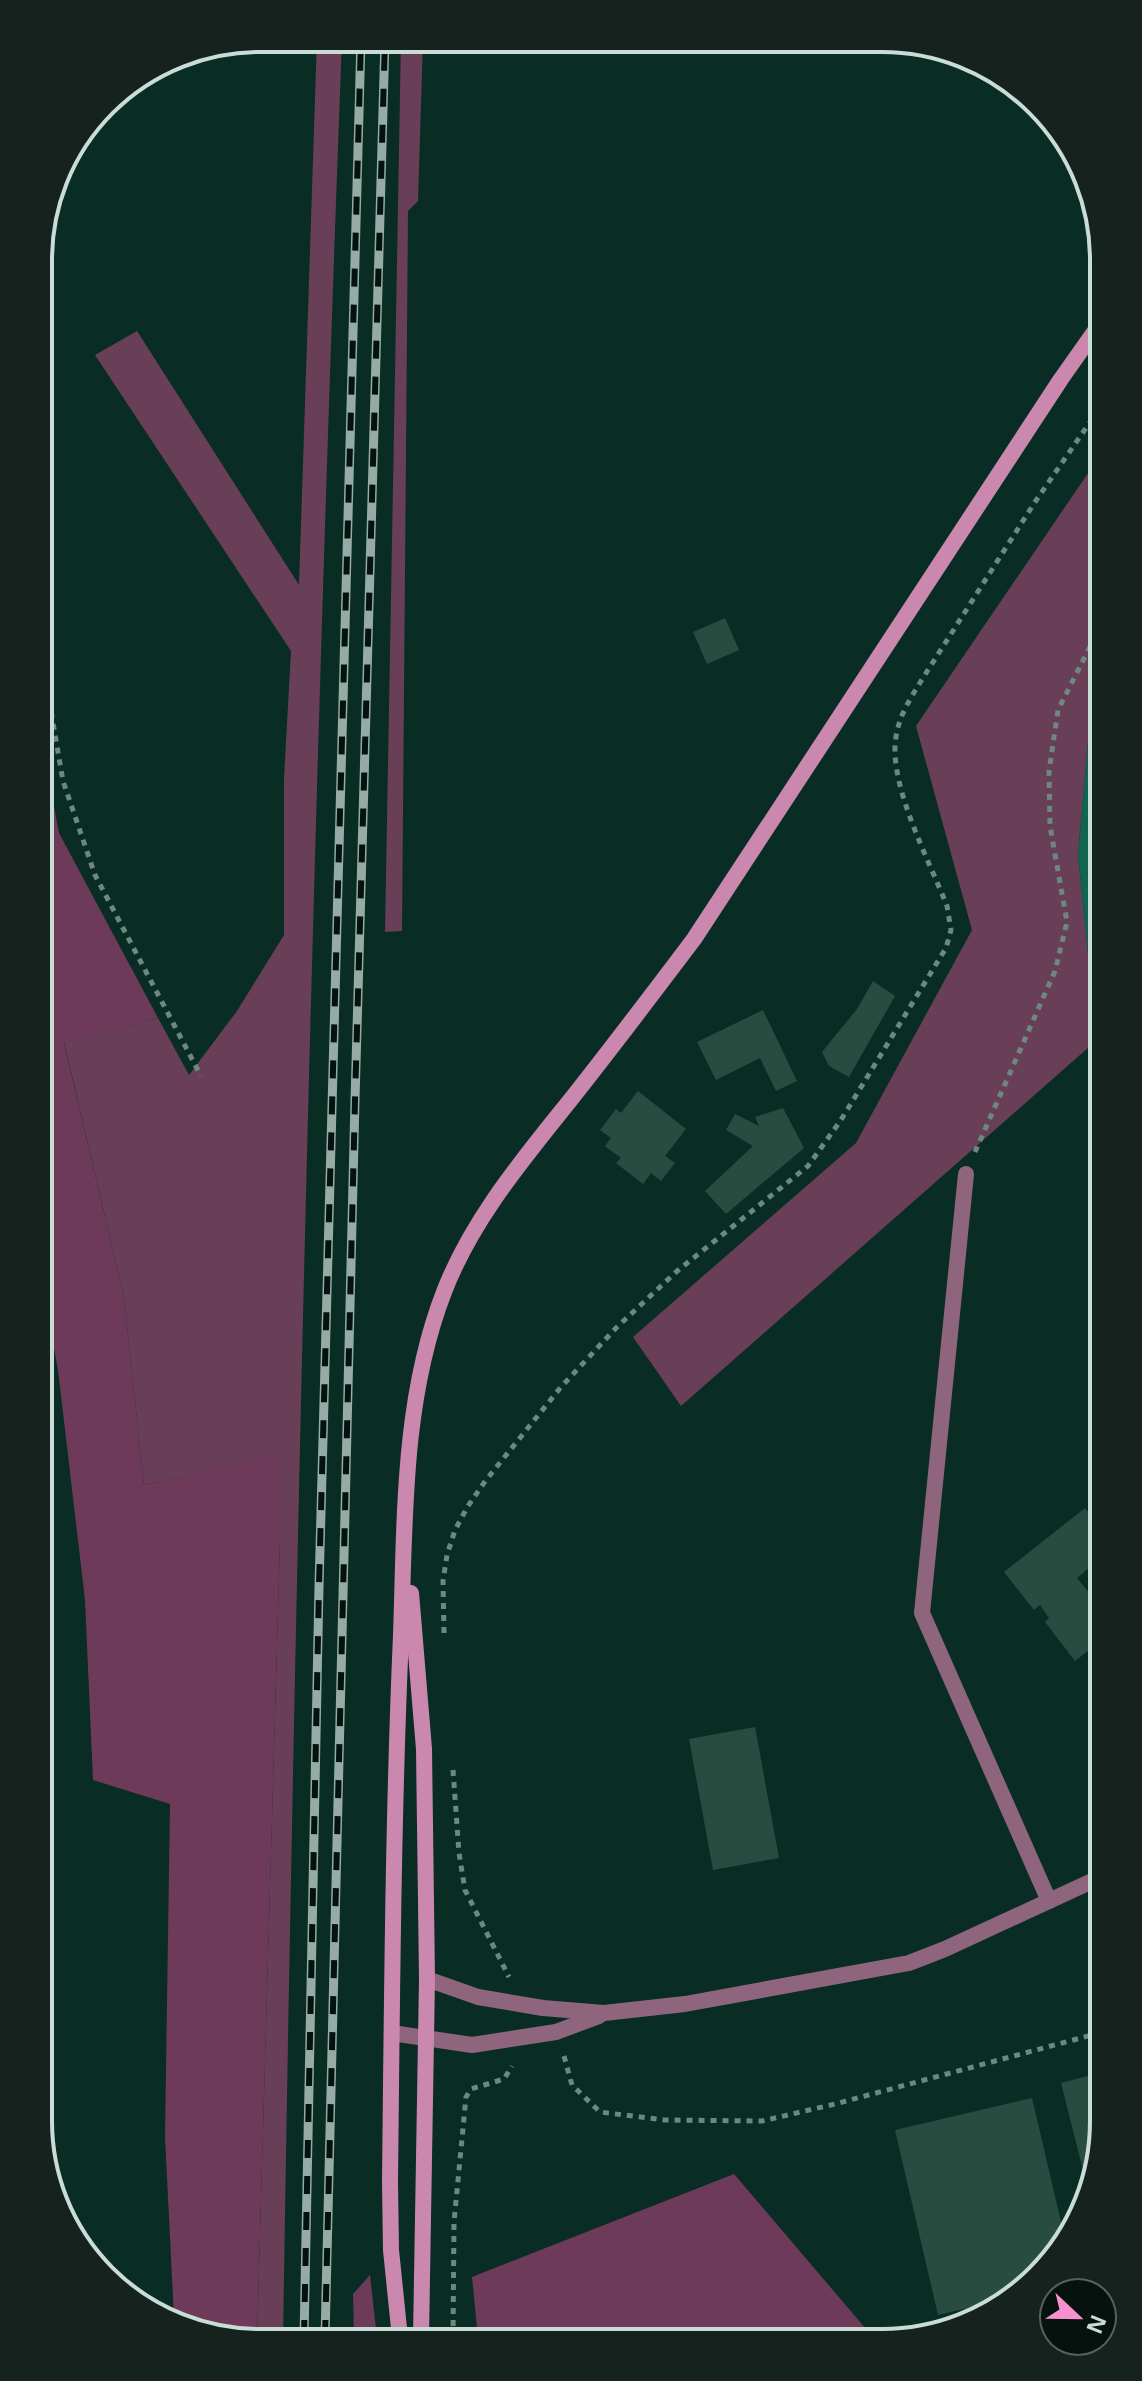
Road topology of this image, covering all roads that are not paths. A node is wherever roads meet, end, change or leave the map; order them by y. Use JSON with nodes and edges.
{"nodes":[{"id":1,"x":1090,"y":338,"type":"edge"},
{"id":2,"x":966,"y":1174,"type":"road end"},
{"id":3,"x":405,"y":1520,"type":"junction"},
{"id":4,"x":1090,"y":1882,"type":"edge"},
{"id":5,"x":1049,"y":1901,"type":"junction"},
{"id":6,"x":427,"y":1979,"type":"junction"},
{"id":7,"x":604,"y":2013,"type":"junction"},
{"id":8,"x":392,"y":2033,"type":"junction"},
{"id":9,"x":426,"y":2039,"type":"junction"},
{"id":10,"x":399,"y":2329,"type":"edge"},
{"id":11,"x":421,"y":2329,"type":"edge"}],
"edges":[{"from":1,"to":3,"type":"main road"},
{"from":2,"to":5,"type":"lane"},
{"from":3,"to":6,"type":"main road"},
{"from":3,"to":8,"type":"main road"},
{"from":4,"to":5,"type":"lane"},
{"from":5,"to":7,"type":"lane"},
{"from":6,"to":7,"type":"lane"},
{"from":6,"to":9,"type":"main road"},
{"from":7,"to":9,"type":"lane"},
{"from":8,"to":9,"type":"lane"},
{"from":8,"to":10,"type":"main road"},
{"from":9,"to":11,"type":"main road"}]}
